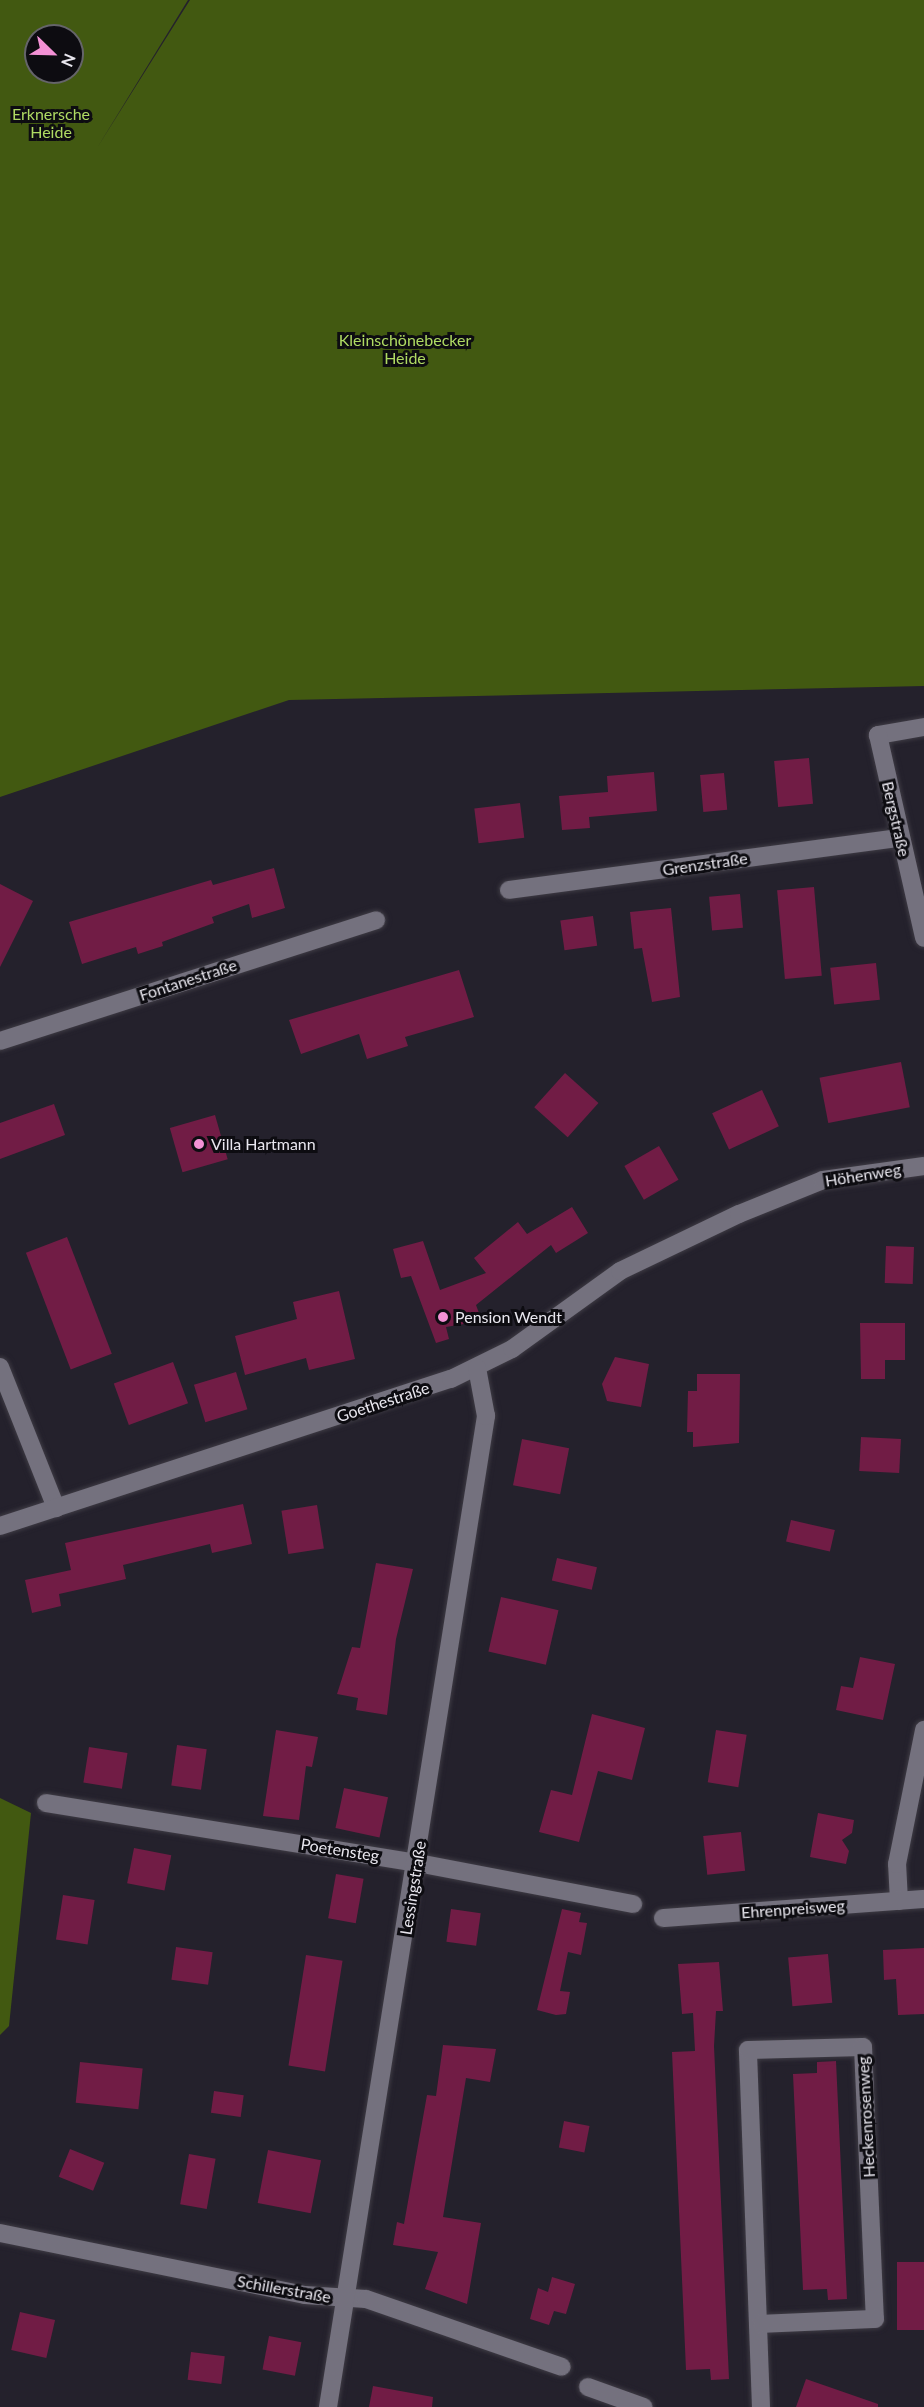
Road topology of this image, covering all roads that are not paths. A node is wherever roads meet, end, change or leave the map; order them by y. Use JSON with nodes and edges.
{"nodes":[{"id":1,"x":924,"y":727,"type":"edge"},
{"id":2,"x":900,"y":838,"type":"junction"},
{"id":3,"x":509,"y":890,"type":"dead end"},
{"id":4,"x":376,"y":920,"type":"dead end"},
{"id":5,"x":924,"y":938,"type":"edge"},
{"id":6,"x":0,"y":1041,"type":"edge"},
{"id":7,"x":924,"y":1166,"type":"edge"},
{"id":8,"x":737,"y":1216,"type":"joint"},
{"id":9,"x":0,"y":1367,"type":"edge"},
{"id":10,"x":477,"y":1368,"type":"junction"},
{"id":11,"x":56,"y":1508,"type":"junction"},
{"id":12,"x":0,"y":1526,"type":"edge"},
{"id":13,"x":924,"y":1730,"type":"edge"},
{"id":14,"x":46,"y":1803,"type":"dead end"},
{"id":15,"x":418,"y":1863,"type":"junction"},
{"id":16,"x":924,"y":1899,"type":"edge"},
{"id":17,"x":899,"y":1901,"type":"junction"},
{"id":18,"x":633,"y":1904,"type":"dead end"},
{"id":19,"x":663,"y":1918,"type":"dead end"},
{"id":20,"x":0,"y":2233,"type":"edge"},
{"id":21,"x":343,"y":2300,"type":"junction"},
{"id":22,"x":762,"y":2324,"type":"junction"},
{"id":23,"x":562,"y":2367,"type":"dead end"},
{"id":24,"x":588,"y":2387,"type":"dead end"},
{"id":25,"x":328,"y":2407,"type":"edge"},
{"id":26,"x":644,"y":2407,"type":"edge"},
{"id":27,"x":761,"y":2407,"type":"edge"}],
"edges":[{"from":1,"to":2,"type":"street","name":"Bergstraße"},
{"from":2,"to":3,"type":"street","name":"Grenzstraße"},
{"from":2,"to":5,"type":"street","name":"Bergstraße"},
{"from":4,"to":6,"type":"street","name":"Fontanestraße"},
{"from":7,"to":8,"type":"street","name":"Höhenweg"},
{"from":8,"to":10,"type":"street","name":"Goethestraße"},
{"from":9,"to":11,"type":"street"},
{"from":10,"to":11,"type":"street","name":"Goethestraße"},
{"from":10,"to":15,"type":"street","name":"Lessingstraße"},
{"from":11,"to":12,"type":"street","name":"Goethestraße"},
{"from":13,"to":17,"type":"street"},
{"from":14,"to":15,"type":"street","name":"Poetensteg"},
{"from":15,"to":18,"type":"street","name":"Poetensteg"},
{"from":15,"to":21,"type":"street","name":"Lessingstraße"},
{"from":16,"to":17,"type":"street","name":"Ehrenpreisweg"},
{"from":17,"to":19,"type":"street","name":"Ehrenpreisweg"},
{"from":20,"to":21,"type":"street","name":"Schillerstraße"},
{"from":21,"to":23,"type":"street","name":"Schillerstraße"},
{"from":21,"to":25,"type":"street","name":"Lessingstraße"},
{"from":22,"to":22,"type":"street","name":"Heckenrosenweg"},
{"from":22,"to":27,"type":"street","name":"Heckenrosenweg"},
{"from":24,"to":26,"type":"street"}]}
